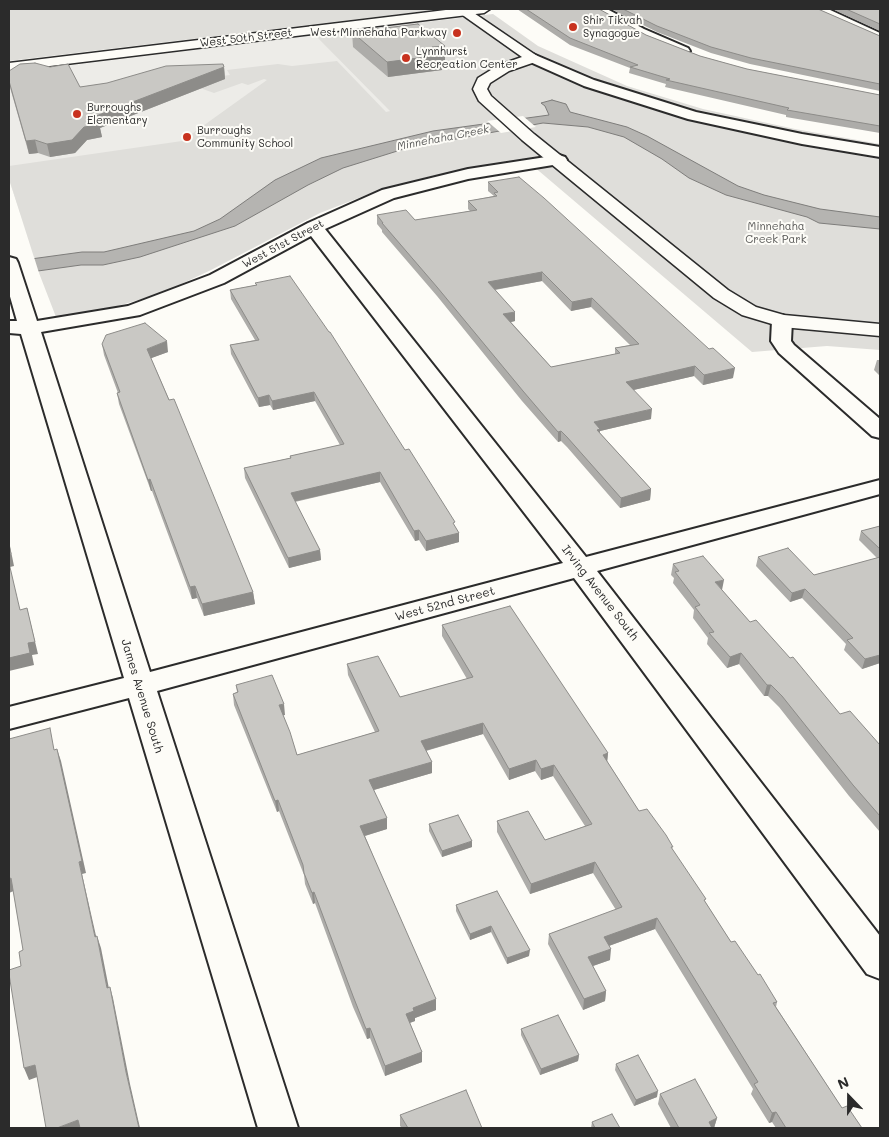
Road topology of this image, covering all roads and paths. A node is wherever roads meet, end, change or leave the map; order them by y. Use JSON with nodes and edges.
{"nodes":[{"id":1,"x":484,"y":9,"type":"edge"},
{"id":2,"x":598,"y":9,"type":"edge"},
{"id":3,"x":819,"y":9,"type":"edge"},
{"id":4,"x":462,"y":10,"type":"edge"},
{"id":5,"x":880,"y":38,"type":"edge"},
{"id":6,"x":696,"y":55,"type":"edge"},
{"id":7,"x":532,"y":58,"type":"junction"},
{"id":8,"x":9,"y":66,"type":"edge"},
{"id":9,"x":880,"y":152,"type":"edge"},
{"id":10,"x":559,"y":160,"type":"junction"},
{"id":11,"x":314,"y":227,"type":"junction"},
{"id":12,"x":11,"y":270,"type":"edge"},
{"id":13,"x":782,"y":321,"type":"junction"},
{"id":14,"x":19,"y":327,"type":"edge"},
{"id":15,"x":880,"y":330,"type":"edge"},
{"id":16,"x":880,"y":431,"type":"edge"},
{"id":17,"x":880,"y":487,"type":"edge"},
{"id":18,"x":580,"y":568,"type":"junction"},
{"id":19,"x":140,"y":685,"type":"junction"},
{"id":20,"x":9,"y":718,"type":"edge"},
{"id":21,"x":880,"y":963,"type":"edge"},
{"id":22,"x":278,"y":1128,"type":"edge"}],
"edges":[{"from":1,"to":4,"type":"street","name":"West 50th Street"},
{"from":2,"to":6,"type":"street"},
{"from":3,"to":5,"type":"street"},
{"from":4,"to":7,"type":"street"},
{"from":4,"to":8,"type":"street","name":"West 50th Street"},
{"from":7,"to":9,"type":"street"},
{"from":7,"to":10,"type":"street"},
{"from":10,"to":11,"type":"street","name":"West 51st Street"},
{"from":10,"to":13,"type":"street"},
{"from":11,"to":14,"type":"street","name":"West 51st Street"},
{"from":11,"to":18,"type":"street","name":"Irving Avenue South"},
{"from":12,"to":14,"type":"street","name":"James Avenue South"},
{"from":13,"to":15,"type":"street"},
{"from":13,"to":16,"type":"street"},
{"from":14,"to":19,"type":"street","name":"James Avenue South"},
{"from":17,"to":18,"type":"street","name":"West 52nd Street"},
{"from":18,"to":19,"type":"street","name":"West 52nd Street"},
{"from":18,"to":21,"type":"street","name":"Irving Avenue South"},
{"from":19,"to":20,"type":"street","name":"West 52nd Street"},
{"from":19,"to":22,"type":"street","name":"James Avenue South"}]}
